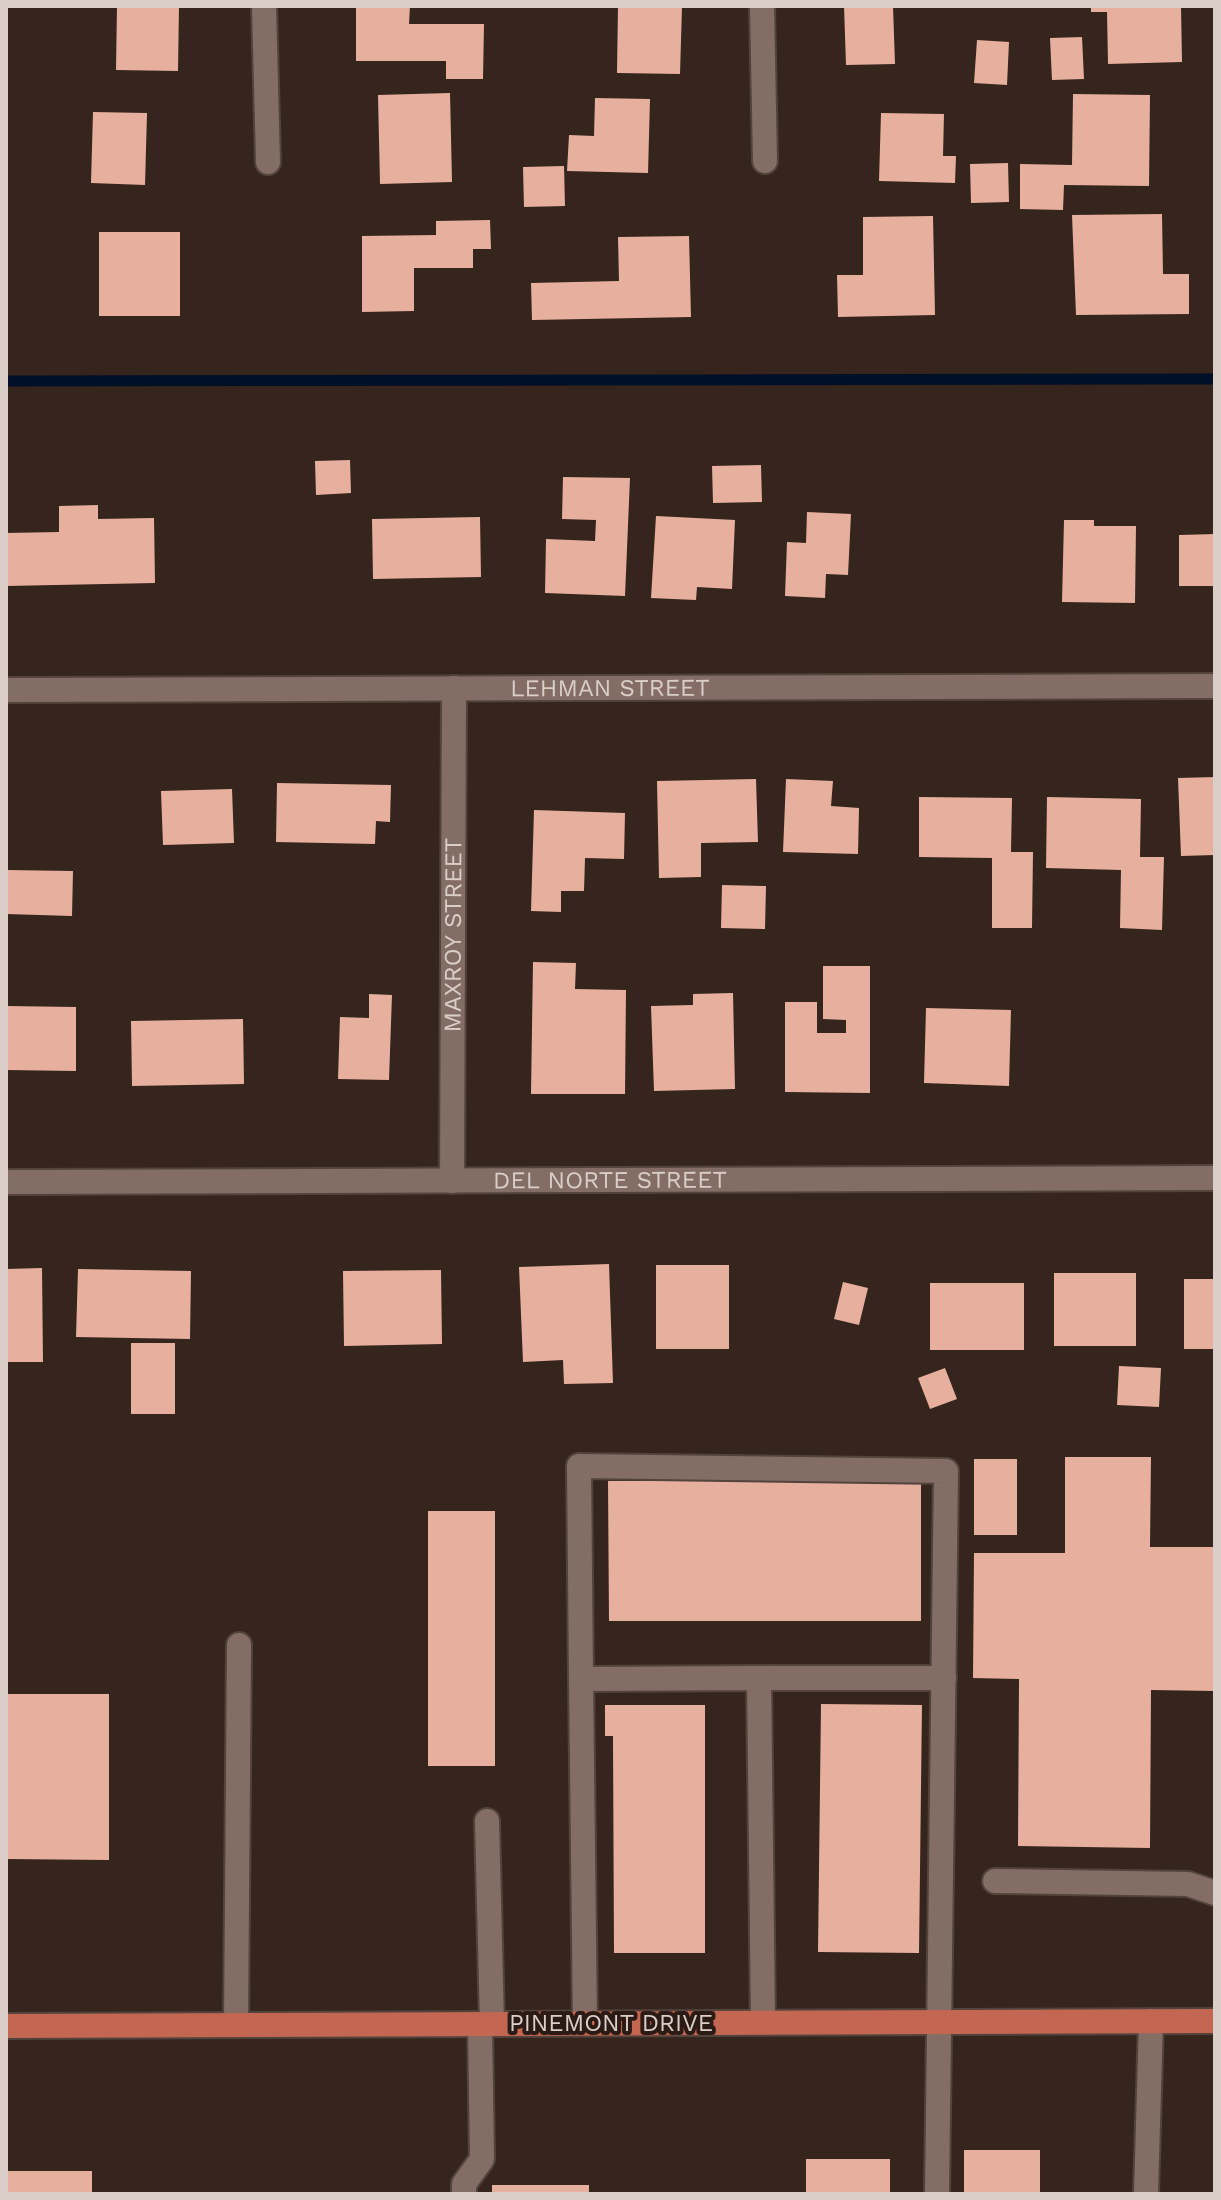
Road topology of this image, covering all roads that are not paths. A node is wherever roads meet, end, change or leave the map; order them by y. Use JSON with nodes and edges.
{"nodes":[{"id":1,"x":264,"y":6,"type":"edge"},
{"id":2,"x":762,"y":6,"type":"edge"},
{"id":3,"x":765,"y":161,"type":"dead end"},
{"id":4,"x":268,"y":162,"type":"dead end"},
{"id":5,"x":1215,"y":686,"type":"edge"},
{"id":6,"x":454,"y":688,"type":"junction"},
{"id":7,"x":6,"y":690,"type":"edge"},
{"id":8,"x":1215,"y":1178,"type":"edge"},
{"id":9,"x":452,"y":1181,"type":"junction"},
{"id":10,"x":6,"y":1182,"type":"edge"},
{"id":11,"x":239,"y":1645,"type":"dead end"},
{"id":12,"x":759,"y":1678,"type":"junction"},
{"id":13,"x":944,"y":1678,"type":"junction"},
{"id":14,"x":581,"y":1679,"type":"junction"},
{"id":15,"x":487,"y":1821,"type":"dead end"},
{"id":16,"x":995,"y":1881,"type":"dead end"},
{"id":17,"x":1215,"y":1893,"type":"edge"},
{"id":18,"x":1151,"y":2021,"type":"junction"},
{"id":19,"x":1215,"y":2021,"type":"edge"},
{"id":20,"x":763,"y":2022,"type":"junction"},
{"id":21,"x":939,"y":2022,"type":"junction"},
{"id":22,"x":585,"y":2023,"type":"junction"},
{"id":23,"x":486,"y":2024,"type":"junction"},
{"id":24,"x":236,"y":2025,"type":"junction"},
{"id":25,"x":6,"y":2026,"type":"edge"},
{"id":26,"x":464,"y":2194,"type":"edge"},
{"id":27,"x":937,"y":2194,"type":"edge"},
{"id":28,"x":1146,"y":2194,"type":"edge"}],
"edges":[{"from":1,"to":4,"type":"street"},
{"from":2,"to":3,"type":"street"},
{"from":5,"to":6,"type":"street","name":"LEHMAN STREET"},
{"from":6,"to":7,"type":"street","name":"LEHMAN STREET"},
{"from":6,"to":9,"type":"street","name":"MAXROY STREET"},
{"from":8,"to":9,"type":"street","name":"DEL NORTE STREET"},
{"from":9,"to":10,"type":"street","name":"DEL NORTE STREET"},
{"from":11,"to":24,"type":"street"},
{"from":12,"to":13,"type":"street"},
{"from":12,"to":14,"type":"street"},
{"from":12,"to":20,"type":"street"},
{"from":13,"to":14,"type":"street"},
{"from":13,"to":21,"type":"street"},
{"from":14,"to":22,"type":"street"},
{"from":15,"to":23,"type":"street"},
{"from":16,"to":17,"type":"street"},
{"from":18,"to":19,"type":"main road","name":"PINEMONT DRIVE"},
{"from":18,"to":21,"type":"main road","name":"PINEMONT DRIVE"},
{"from":18,"to":28,"type":"street"},
{"from":20,"to":21,"type":"main road","name":"PINEMONT DRIVE"},
{"from":20,"to":22,"type":"main road","name":"PINEMONT DRIVE"},
{"from":21,"to":27,"type":"street"},
{"from":22,"to":23,"type":"main road","name":"PINEMONT DRIVE"},
{"from":23,"to":24,"type":"main road","name":"PINEMONT DRIVE"},
{"from":23,"to":26,"type":"street"},
{"from":24,"to":25,"type":"main road","name":"PINEMONT DRIVE"}]}
